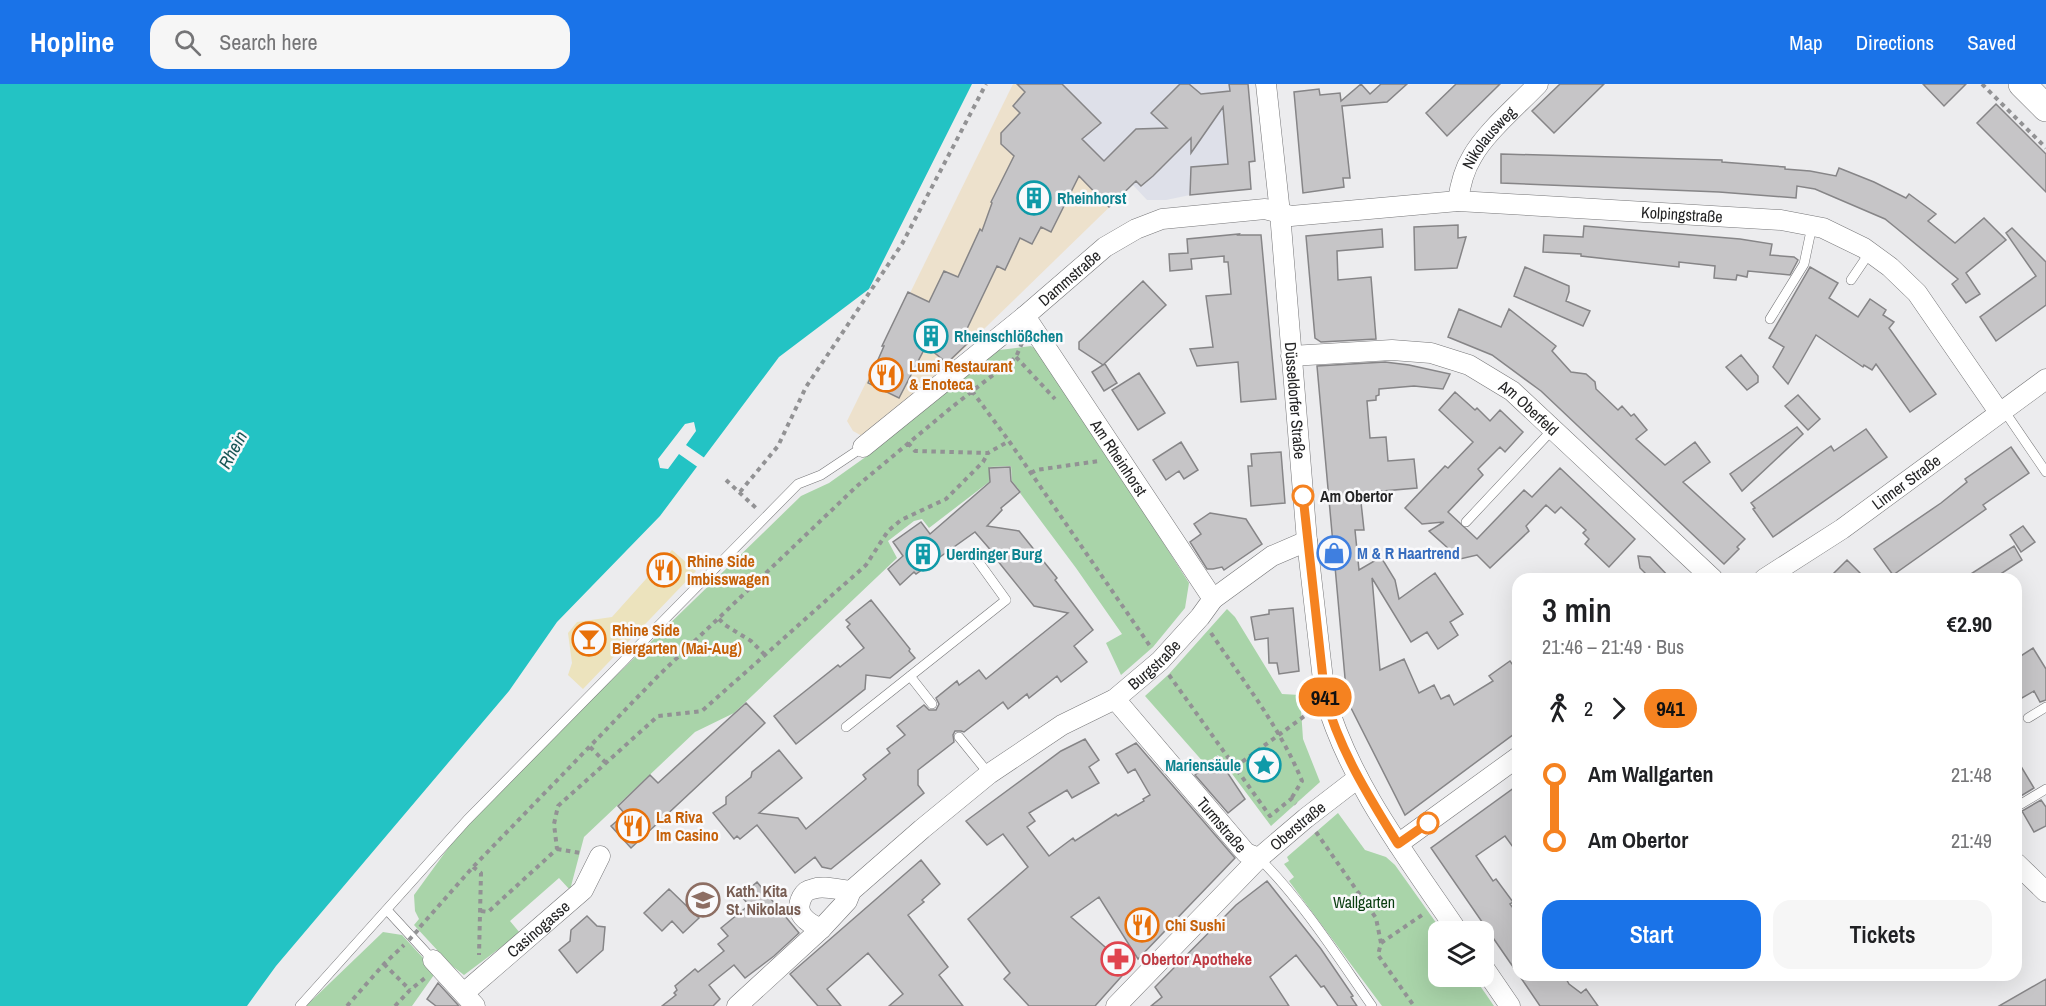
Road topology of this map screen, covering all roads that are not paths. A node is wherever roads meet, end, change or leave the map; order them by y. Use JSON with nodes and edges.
{"nodes":[{"id":1,"x":1266,"y":84,"type":"edge"},
{"id":2,"x":1538,"y":84,"type":"edge"},
{"id":3,"x":2022,"y":84,"type":"edge"},
{"id":4,"x":2046,"y":108,"type":"edge"},
{"id":5,"x":1458,"y":201,"type":"junction"},
{"id":6,"x":1280,"y":213,"type":"junction"},
{"id":7,"x":1812,"y":226,"type":"junction"},
{"id":8,"x":1870,"y":252,"type":"junction"},
{"id":9,"x":1851,"y":280,"type":"dead end"},
{"id":10,"x":1025,"y":316,"type":"junction"},
{"id":11,"x":1770,"y":319,"type":"dead end"},
{"id":12,"x":1292,"y":356,"type":"junction"},
{"id":13,"x":2046,"y":379,"type":"edge"},
{"id":14,"x":2001,"y":410,"type":"junction"},
{"id":15,"x":1553,"y":429,"type":"junction"},
{"id":16,"x":863,"y":447,"type":"joint"},
{"id":17,"x":2046,"y":472,"type":"edge"},
{"id":18,"x":1466,"y":522,"type":"dead end"},
{"id":19,"x":1307,"y":541,"type":"junction"},
{"id":20,"x":975,"y":557,"type":"dead end"},
{"id":21,"x":1707,"y":573,"type":"edge"},
{"id":22,"x":1773,"y":573,"type":"edge"},
{"id":23,"x":1213,"y":599,"type":"junction"},
{"id":24,"x":910,"y":676,"type":"junction"},
{"id":25,"x":1115,"y":699,"type":"junction"},
{"id":26,"x":932,"y":704,"type":"dead end"},
{"id":27,"x":2046,"y":707,"type":"edge"},
{"id":28,"x":2028,"y":718,"type":"dead end"},
{"id":29,"x":846,"y":726,"type":"dead end"},
{"id":30,"x":959,"y":736,"type":"dead end"},
{"id":31,"x":1512,"y":761,"type":"edge"},
{"id":32,"x":989,"y":774,"type":"junction"},
{"id":33,"x":1358,"y":778,"type":"junction"},
{"id":34,"x":2046,"y":789,"type":"edge"},
{"id":35,"x":2022,"y":803,"type":"edge"},
{"id":36,"x":1398,"y":844,"type":"junction"},
{"id":37,"x":600,"y":856,"type":"dead end"},
{"id":38,"x":1259,"y":858,"type":"junction"},
{"id":39,"x":2022,"y":869,"type":"edge"},
{"id":40,"x":851,"y":891,"type":"junction"},
{"id":41,"x":2046,"y":892,"type":"edge"},
{"id":42,"x":387,"y":910,"type":"junction"},
{"id":43,"x":1450,"y":921,"type":"edge"},
{"id":44,"x":821,"y":929,"type":"junction"},
{"id":45,"x":433,"y":960,"type":"joint"},
{"id":46,"x":1494,"y":983,"type":"edge"},
{"id":47,"x":469,"y":1001,"type":"edge"},
{"id":48,"x":300,"y":1006,"type":"edge"},
{"id":49,"x":737,"y":1006,"type":"edge"},
{"id":50,"x":1116,"y":1006,"type":"edge"},
{"id":51,"x":1372,"y":1006,"type":"edge"},
{"id":52,"x":1510,"y":1006,"type":"edge"}],
"edges":[{"from":1,"to":6,"type":"street","name":"Düsseldorfer Straße"},
{"from":2,"to":5,"type":"street","name":"Nikolausweg"},
{"from":3,"to":4,"type":"main road"},
{"from":5,"to":6,"type":"street","name":"Kolpingstraße"},
{"from":5,"to":7,"type":"street","name":"Kolpingstraße"},
{"from":6,"to":10,"type":"street","name":"Dammstraße"},
{"from":6,"to":12,"type":"street","name":"Düsseldorfer Straße"},
{"from":7,"to":8,"type":"street","name":"Kolpingstraße"},
{"from":7,"to":11,"type":"lane"},
{"from":8,"to":9,"type":"lane"},
{"from":8,"to":14,"type":"street","name":"Kolpingstraße"},
{"from":10,"to":16,"type":"street","name":"Dammstraße"},
{"from":10,"to":23,"type":"street","name":"Am Rheinhorst"},
{"from":12,"to":15,"type":"street","name":"Am Oberfeld"},
{"from":12,"to":19,"type":"street","name":"Düsseldorfer Straße"},
{"from":13,"to":14,"type":"street","name":"Linner Straße"},
{"from":14,"to":17,"type":"lane"},
{"from":14,"to":22,"type":"street","name":"Linner Straße"},
{"from":15,"to":18,"type":"lane"},
{"from":15,"to":21,"type":"street","name":"Am Oberfeld"},
{"from":16,"to":42,"type":"lane"},
{"from":19,"to":23,"type":"street","name":"Burgstraße"},
{"from":19,"to":33,"type":"street","name":"Düsseldorfer Straße"},
{"from":20,"to":24,"type":"lane"},
{"from":23,"to":25,"type":"street","name":"Burgstraße"},
{"from":24,"to":26,"type":"lane"},
{"from":24,"to":29,"type":"lane"},
{"from":25,"to":32,"type":"street","name":"Burgstraße"},
{"from":25,"to":38,"type":"street","name":"Turmstraße"},
{"from":27,"to":28,"type":"lane"},
{"from":30,"to":32,"type":"lane"},
{"from":31,"to":36,"type":"street"},
{"from":32,"to":40,"type":"street","name":"Burgstraße"},
{"from":33,"to":36,"type":"street"},
{"from":33,"to":38,"type":"street","name":"Oberstraße"},
{"from":34,"to":35,"type":"lane"},
{"from":36,"to":43,"type":"street"},
{"from":37,"to":47,"type":"street","name":"Casinogasse"},
{"from":38,"to":50,"type":"street","name":"Oberstraße"},
{"from":38,"to":51,"type":"lane","name":"Turmstraße"},
{"from":39,"to":41,"type":"street"},
{"from":40,"to":44,"type":"street","name":"Burgstraße"},
{"from":40,"to":44,"type":"street"},
{"from":42,"to":45,"type":"lane"},
{"from":42,"to":48,"type":"lane"},
{"from":44,"to":49,"type":"street","name":"Burgstraße"},
{"from":45,"to":47,"type":"street"},
{"from":46,"to":52,"type":"street"}]}
